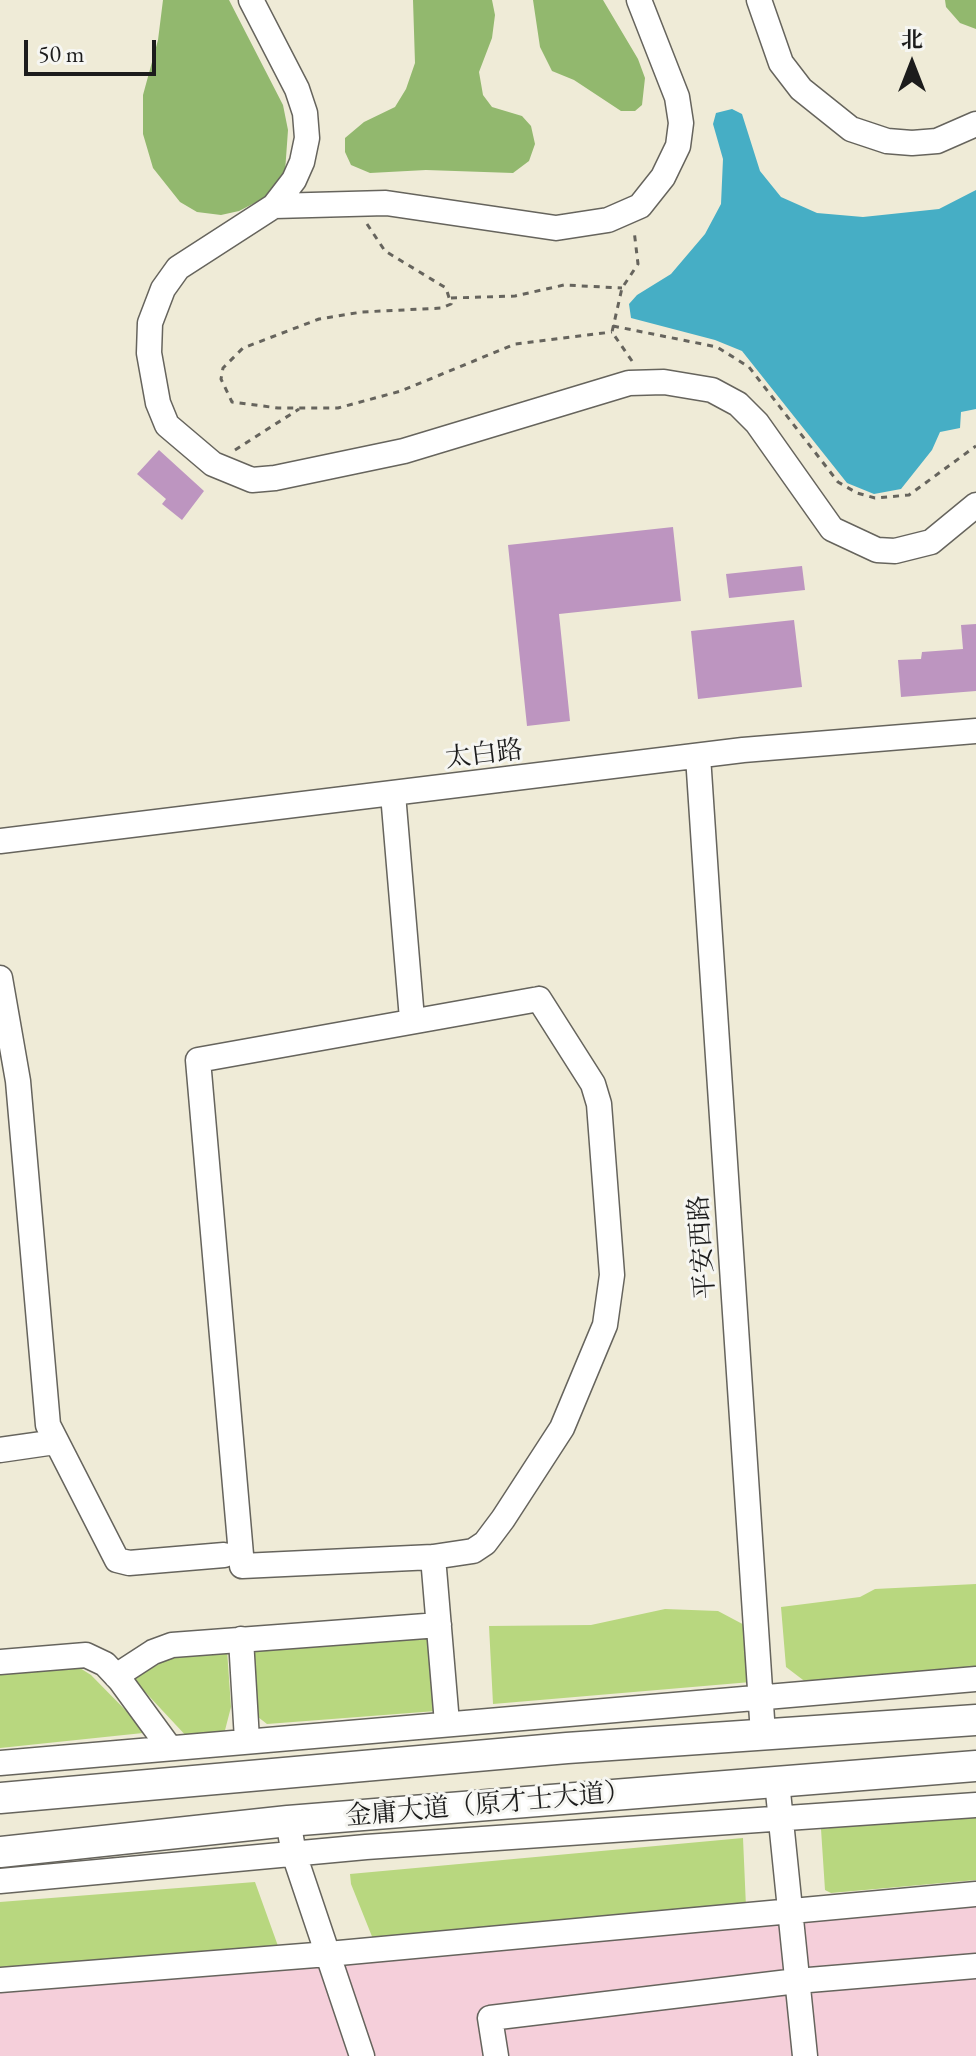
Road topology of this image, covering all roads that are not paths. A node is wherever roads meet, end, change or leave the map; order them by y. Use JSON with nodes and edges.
{"nodes":[{"id":1,"x":251,"y":0,"type":"edge"},
{"id":2,"x":639,"y":0,"type":"edge"},
{"id":3,"x":759,"y":0,"type":"edge"},
{"id":4,"x":976,"y":124,"type":"edge"},
{"id":5,"x":274,"y":206,"type":"junction"},
{"id":6,"x":976,"y":505,"type":"edge"},
{"id":7,"x":976,"y":731,"type":"edge"},
{"id":8,"x":698,"y":756,"type":"junction"},
{"id":9,"x":393,"y":794,"type":"junction"},
{"id":10,"x":0,"y":841,"type":"edge"},
{"id":11,"x":0,"y":978,"type":"edge"},
{"id":12,"x":412,"y":1019,"type":"junction"},
{"id":13,"x":55,"y":1442,"type":"junction"},
{"id":14,"x":0,"y":1450,"type":"edge"},
{"id":15,"x":224,"y":1555,"type":"dead end"},
{"id":16,"x":433,"y":1557,"type":"junction"},
{"id":17,"x":439,"y":1625,"type":"junction"},
{"id":18,"x":241,"y":1639,"type":"junction"},
{"id":19,"x":0,"y":1662,"type":"edge"},
{"id":20,"x":116,"y":1676,"type":"junction"},
{"id":21,"x":976,"y":1679,"type":"edge"},
{"id":22,"x":761,"y":1699,"type":"junction"},
{"id":23,"x":976,"y":1720,"type":"edge"},
{"id":24,"x":447,"y":1723,"type":"junction"},
{"id":25,"x":763,"y":1734,"type":"junction"},
{"id":26,"x":247,"y":1740,"type":"junction"},
{"id":27,"x":169,"y":1747,"type":"junction"},
{"id":28,"x":0,"y":1763,"type":"edge"},
{"id":29,"x":976,"y":1766,"type":"edge"},
{"id":30,"x":777,"y":1782,"type":"junction"},
{"id":31,"x":0,"y":1798,"type":"edge"},
{"id":32,"x":976,"y":1805,"type":"edge"},
{"id":33,"x":781,"y":1819,"type":"junction"},
{"id":34,"x":288,"y":1821,"type":"junction"},
{"id":35,"x":0,"y":1852,"type":"edge"},
{"id":36,"x":294,"y":1854,"type":"junction"},
{"id":37,"x":0,"y":1881,"type":"edge"},
{"id":38,"x":976,"y":1894,"type":"edge"},
{"id":39,"x":790,"y":1912,"type":"junction"},
{"id":40,"x":328,"y":1954,"type":"junction"},
{"id":41,"x":976,"y":1966,"type":"edge"},
{"id":42,"x":0,"y":1980,"type":"edge"},
{"id":43,"x":797,"y":1981,"type":"junction"},
{"id":44,"x":362,"y":2056,"type":"edge"},
{"id":45,"x":496,"y":2056,"type":"edge"},
{"id":46,"x":805,"y":2056,"type":"edge"}],
"edges":[{"from":1,"to":5,"type":"street"},
{"from":2,"to":5,"type":"street"},
{"from":3,"to":4,"type":"street"},
{"from":5,"to":6,"type":"street"},
{"from":7,"to":8,"type":"street","name":"太白路"},
{"from":8,"to":9,"type":"street","name":"太白路"},
{"from":8,"to":22,"type":"street","name":"平安西路"},
{"from":9,"to":10,"type":"street","name":"太白路"},
{"from":9,"to":12,"type":"street"},
{"from":11,"to":13,"type":"street"},
{"from":12,"to":16,"type":"street"},
{"from":12,"to":16,"type":"street"},
{"from":13,"to":14,"type":"street"},
{"from":13,"to":15,"type":"street"},
{"from":16,"to":17,"type":"street"},
{"from":17,"to":18,"type":"street"},
{"from":17,"to":24,"type":"street"},
{"from":18,"to":20,"type":"street"},
{"from":18,"to":26,"type":"street"},
{"from":19,"to":20,"type":"street"},
{"from":20,"to":27,"type":"street"},
{"from":21,"to":22,"type":"street"},
{"from":22,"to":24,"type":"street"},
{"from":22,"to":25,"type":"street","name":"平安西路"},
{"from":23,"to":25,"type":"main road","name":"金庸大道（原才士大道）"},
{"from":24,"to":26,"type":"street"},
{"from":25,"to":31,"type":"main road","name":"金庸大道（原才士大道）"},
{"from":26,"to":27,"type":"street"},
{"from":27,"to":28,"type":"street"},
{"from":29,"to":30,"type":"main road","name":"金庸大道（原才士大道）"},
{"from":30,"to":33,"type":"street"},
{"from":30,"to":34,"type":"main road","name":"金庸大道（原才士大道）"},
{"from":32,"to":33,"type":"street"},
{"from":33,"to":36,"type":"street"},
{"from":33,"to":39,"type":"street"},
{"from":34,"to":35,"type":"main road","name":"金庸大道（原才士大道）"},
{"from":34,"to":36,"type":"street"},
{"from":36,"to":37,"type":"street"},
{"from":36,"to":40,"type":"street"},
{"from":38,"to":39,"type":"street"},
{"from":39,"to":40,"type":"street"},
{"from":39,"to":43,"type":"street"},
{"from":40,"to":42,"type":"street"},
{"from":40,"to":44,"type":"street"},
{"from":41,"to":43,"type":"street"},
{"from":43,"to":45,"type":"street"},
{"from":43,"to":46,"type":"street"}]}
